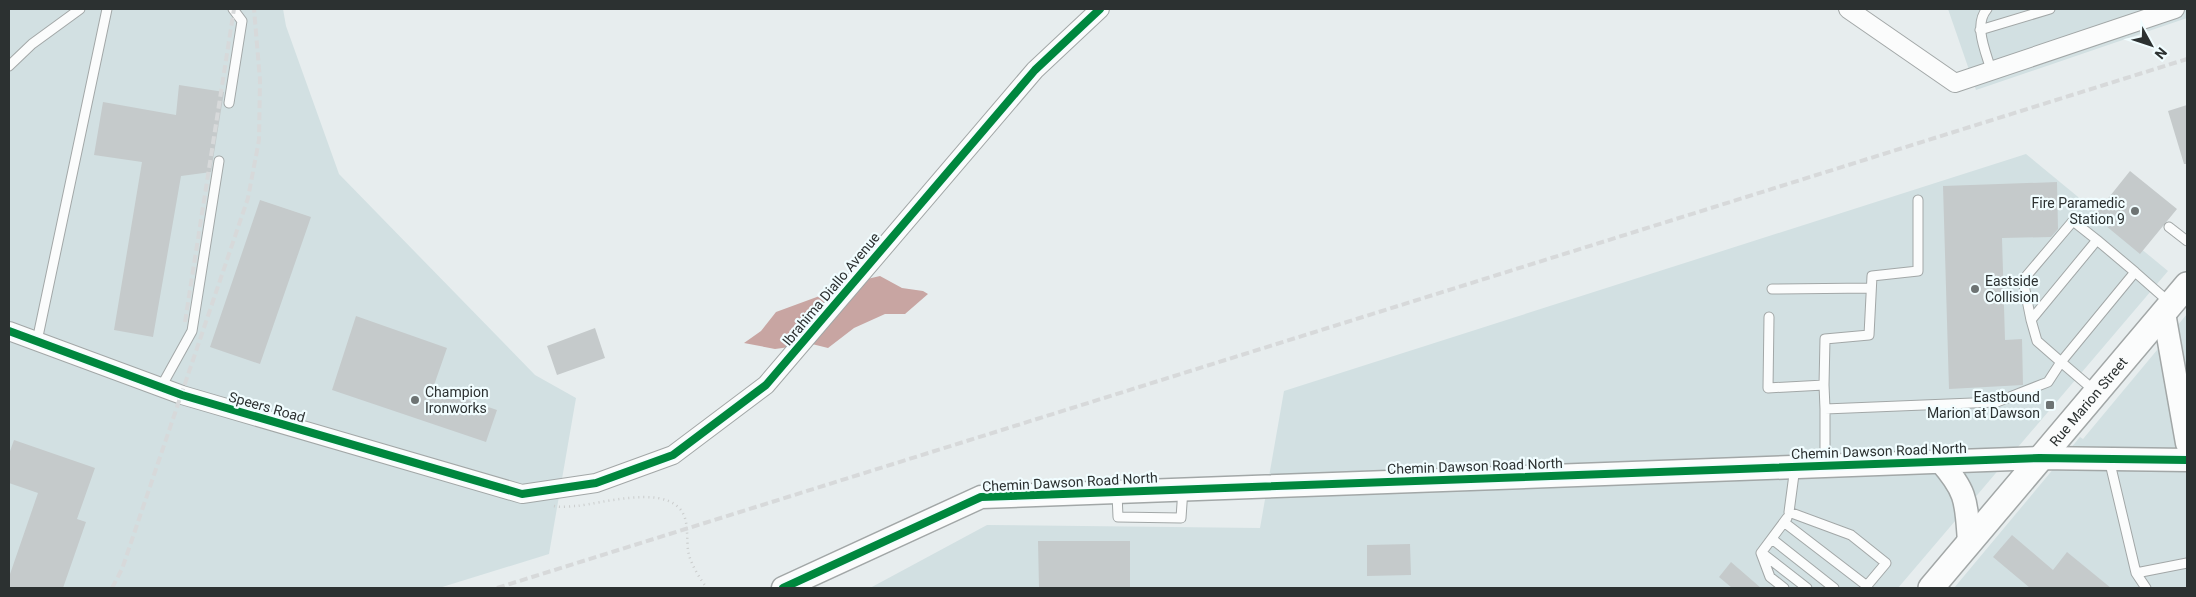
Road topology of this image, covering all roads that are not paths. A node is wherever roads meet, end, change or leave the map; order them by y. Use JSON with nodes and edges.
{"nodes":[{"id":1,"x":80,"y":9,"type":"edge"},
{"id":2,"x":107,"y":9,"type":"edge"},
{"id":3,"x":233,"y":9,"type":"edge"},
{"id":4,"x":1100,"y":9,"type":"edge"},
{"id":5,"x":1848,"y":9,"type":"edge"},
{"id":6,"x":1987,"y":9,"type":"edge"},
{"id":7,"x":2050,"y":9,"type":"edge"},
{"id":8,"x":2174,"y":9,"type":"edge"},
{"id":9,"x":1980,"y":30,"type":"junction"},
{"id":10,"x":9,"y":66,"type":"edge"},
{"id":11,"x":1991,"y":70,"type":"junction"},
{"id":12,"x":229,"y":103,"type":"dead end"},
{"id":13,"x":219,"y":161,"type":"dead end"},
{"id":14,"x":1918,"y":200,"type":"dead end"},
{"id":15,"x":2169,"y":227,"type":"dead end"},
{"id":16,"x":2097,"y":240,"type":"junction"},
{"id":17,"x":2187,"y":241,"type":"edge"},
{"id":18,"x":2135,"y":272,"type":"junction"},
{"id":19,"x":2187,"y":285,"type":"edge"},
{"id":20,"x":1871,"y":288,"type":"junction"},
{"id":21,"x":1772,"y":289,"type":"dead end"},
{"id":22,"x":2168,"y":308,"type":"junction"},
{"id":23,"x":1769,"y":317,"type":"dead end"},
{"id":24,"x":2031,"y":320,"type":"junction"},
{"id":25,"x":9,"y":331,"type":"edge"},
{"id":26,"x":37,"y":341,"type":"junction"},
{"id":27,"x":2172,"y":358,"type":"junction"},
{"id":28,"x":2061,"y":362,"type":"junction"},
{"id":29,"x":2187,"y":376,"type":"edge"},
{"id":30,"x":1824,"y":385,"type":"junction"},
{"id":31,"x":161,"y":387,"type":"junction"},
{"id":32,"x":2096,"y":392,"type":"junction"},
{"id":33,"x":1825,"y":409,"type":"junction"},
{"id":34,"x":2187,"y":443,"type":"edge"},
{"id":35,"x":2039,"y":458,"type":"junction"},
{"id":36,"x":2109,"y":459,"type":"junction"},
{"id":37,"x":2187,"y":460,"type":"edge"},
{"id":38,"x":1940,"y":462,"type":"junction"},
{"id":39,"x":1825,"y":466,"type":"junction"},
{"id":40,"x":1795,"y":467,"type":"junction"},
{"id":41,"x":1183,"y":488,"type":"junction"},
{"id":42,"x":1117,"y":491,"type":"junction"},
{"id":43,"x":522,"y":494,"type":"joint"},
{"id":44,"x":1789,"y":512,"type":"junction"},
{"id":45,"x":1785,"y":522,"type":"junction"},
{"id":46,"x":1772,"y":539,"type":"junction"},
{"id":47,"x":1969,"y":542,"type":"junction"},
{"id":48,"x":1761,"y":553,"type":"junction"},
{"id":49,"x":2187,"y":564,"type":"edge"},
{"id":50,"x":2136,"y":573,"type":"junction"},
{"id":51,"x":1866,"y":587,"type":"edge"},
{"id":52,"x":783,"y":588,"type":"edge"},
{"id":53,"x":1784,"y":588,"type":"edge"},
{"id":54,"x":1807,"y":588,"type":"edge"},
{"id":55,"x":1834,"y":588,"type":"edge"},
{"id":56,"x":1931,"y":588,"type":"edge"},
{"id":57,"x":2146,"y":588,"type":"edge"}],
"edges":[{"from":1,"to":10,"type":"lane"},
{"from":2,"to":26,"type":"lane"},
{"from":3,"to":12,"type":"lane"},
{"from":4,"to":43,"type":"street","name":"Ibrahima Diallo Avenue"},
{"from":5,"to":11,"type":"street"},
{"from":6,"to":9,"type":"lane"},
{"from":7,"to":9,"type":"lane"},
{"from":8,"to":11,"type":"street"},
{"from":9,"to":11,"type":"lane"},
{"from":13,"to":31,"type":"lane"},
{"from":14,"to":20,"type":"lane"},
{"from":15,"to":17,"type":"lane"},
{"from":16,"to":18,"type":"lane"},
{"from":16,"to":24,"type":"lane"},
{"from":16,"to":24,"type":"lane"},
{"from":18,"to":22,"type":"lane"},
{"from":18,"to":28,"type":"lane"},
{"from":19,"to":22,"type":"main road","name":"Rue Marion Street"},
{"from":20,"to":21,"type":"lane"},
{"from":20,"to":30,"type":"lane"},
{"from":22,"to":27,"type":"street"},
{"from":22,"to":32,"type":"main road","name":"Rue Marion Street"},
{"from":23,"to":30,"type":"lane"},
{"from":24,"to":28,"type":"lane"},
{"from":25,"to":26,"type":"street","name":"Speers Road"},
{"from":26,"to":31,"type":"street","name":"Speers Road"},
{"from":27,"to":29,"type":"street"},
{"from":27,"to":34,"type":"street"},
{"from":28,"to":32,"type":"lane"},
{"from":28,"to":33,"type":"lane"},
{"from":30,"to":33,"type":"lane"},
{"from":31,"to":43,"type":"street","name":"Speers Road"},
{"from":32,"to":35,"type":"main road","name":"Rue Marion Street"},
{"from":33,"to":39,"type":"lane"},
{"from":35,"to":36,"type":"street","name":"Chemin Dawson Road North"},
{"from":35,"to":38,"type":"street","name":"Chemin Dawson Road North"},
{"from":35,"to":47,"type":"main road","name":"Rue Marion Street"},
{"from":36,"to":37,"type":"street","name":"Chemin Dawson Road North"},
{"from":36,"to":50,"type":"lane"},
{"from":38,"to":39,"type":"street","name":"Chemin Dawson Road North"},
{"from":38,"to":47,"type":"street"},
{"from":39,"to":40,"type":"street","name":"Chemin Dawson Road North"},
{"from":40,"to":41,"type":"street","name":"Chemin Dawson Road North"},
{"from":40,"to":44,"type":"lane"},
{"from":41,"to":42,"type":"street","name":"Chemin Dawson Road North"},
{"from":41,"to":42,"type":"lane"},
{"from":42,"to":52,"type":"street","name":"Chemin Dawson Road North"},
{"from":44,"to":45,"type":"lane"},
{"from":44,"to":51,"type":"lane"},
{"from":45,"to":46,"type":"lane"},
{"from":45,"to":51,"type":"lane"},
{"from":46,"to":48,"type":"lane"},
{"from":46,"to":55,"type":"lane"},
{"from":47,"to":56,"type":"main road","name":"Rue Marion Street"},
{"from":48,"to":53,"type":"lane"},
{"from":48,"to":54,"type":"lane"},
{"from":49,"to":50,"type":"lane"},
{"from":50,"to":57,"type":"lane"}]}
